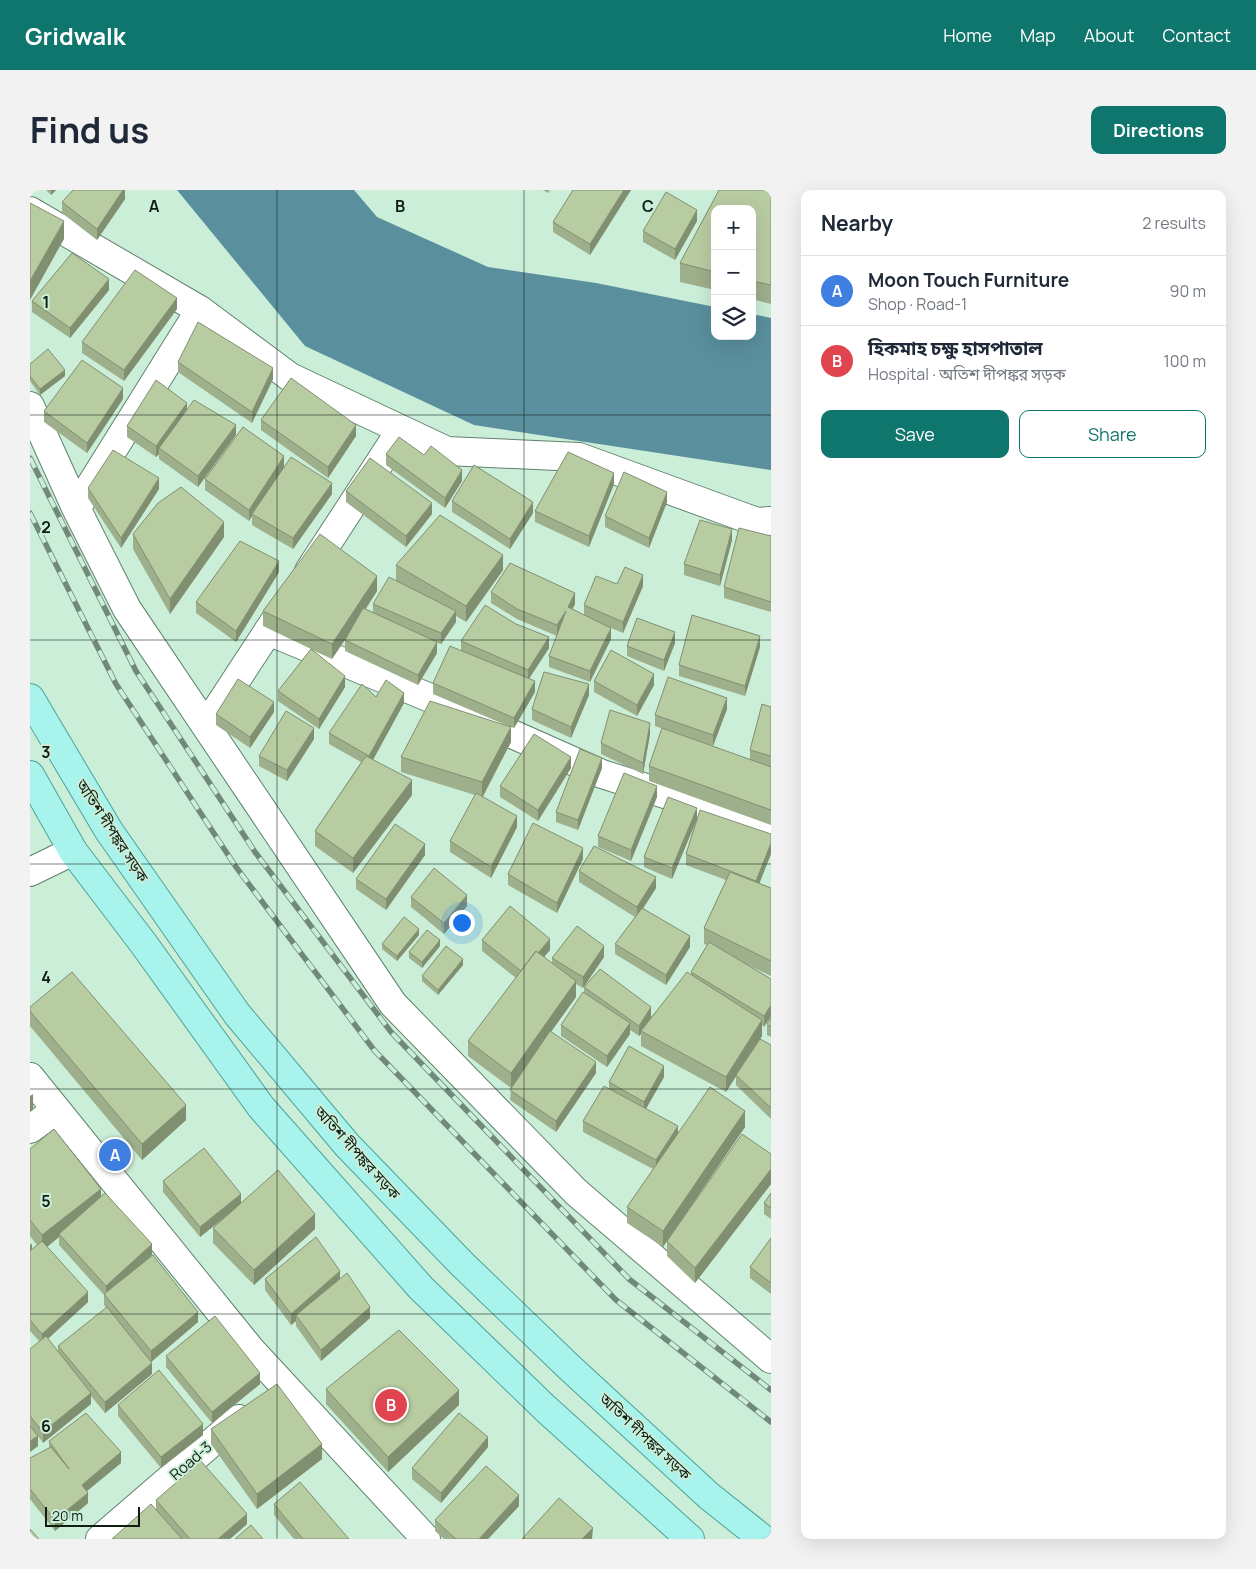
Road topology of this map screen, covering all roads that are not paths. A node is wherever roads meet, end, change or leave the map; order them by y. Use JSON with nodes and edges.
{"nodes":[{"id":1,"x":30,"y":211,"type":"edge"},
{"id":2,"x":200,"y":310,"type":"junction"},
{"id":3,"x":30,"y":406,"type":"edge"},
{"id":4,"x":401,"y":430,"type":"junction"},
{"id":5,"x":76,"y":508,"type":"junction"},
{"id":6,"x":771,"y":521,"type":"edge"},
{"id":7,"x":268,"y":631,"type":"junction"},
{"id":8,"x":30,"y":698,"type":"edge"},
{"id":9,"x":206,"y":726,"type":"junction"},
{"id":10,"x":30,"y":775,"type":"edge"},
{"id":11,"x":771,"y":828,"type":"edge"},
{"id":12,"x":108,"y":831,"type":"junction"},
{"id":13,"x":73,"y":851,"type":"junction"},
{"id":14,"x":30,"y":872,"type":"edge"},
{"id":15,"x":30,"y":1077,"type":"edge"},
{"id":16,"x":56,"y":1110,"type":"junction"},
{"id":17,"x":30,"y":1129,"type":"edge"},
{"id":18,"x":184,"y":1268,"type":"junction"},
{"id":19,"x":161,"y":1286,"type":"edge"},
{"id":20,"x":771,"y":1359,"type":"edge"},
{"id":21,"x":281,"y":1382,"type":"junction"},
{"id":22,"x":412,"y":1535,"type":"edge"},
{"id":23,"x":100,"y":1539,"type":"edge"},
{"id":24,"x":690,"y":1539,"type":"edge"},
{"id":25,"x":763,"y":1539,"type":"edge"}],
"edges":[{"from":1,"to":2,"type":"street"},
{"from":2,"to":4,"type":"street"},
{"from":2,"to":5,"type":"street"},
{"from":3,"to":5,"type":"street"},
{"from":4,"to":6,"type":"street"},
{"from":4,"to":7,"type":"street"},
{"from":5,"to":9,"type":"street"},
{"from":7,"to":9,"type":"street"},
{"from":7,"to":11,"type":"street"},
{"from":8,"to":12,"type":"main road","name":"অতিশ দীপঙ্কর সড়ক"},
{"from":9,"to":20,"type":"street"},
{"from":10,"to":13,"type":"main road"},
{"from":12,"to":13,"type":"main road"},
{"from":12,"to":25,"type":"main road","name":"অতিশ দীপঙ্কর সড়ক"},
{"from":13,"to":14,"type":"street"},
{"from":13,"to":24,"type":"main road"},
{"from":15,"to":16,"type":"street"},
{"from":16,"to":17,"type":"street"},
{"from":16,"to":18,"type":"street"},
{"from":18,"to":19,"type":"street"},
{"from":18,"to":21,"type":"street"},
{"from":21,"to":22,"type":"street"},
{"from":21,"to":23,"type":"street","name":"Road-3"}]}
